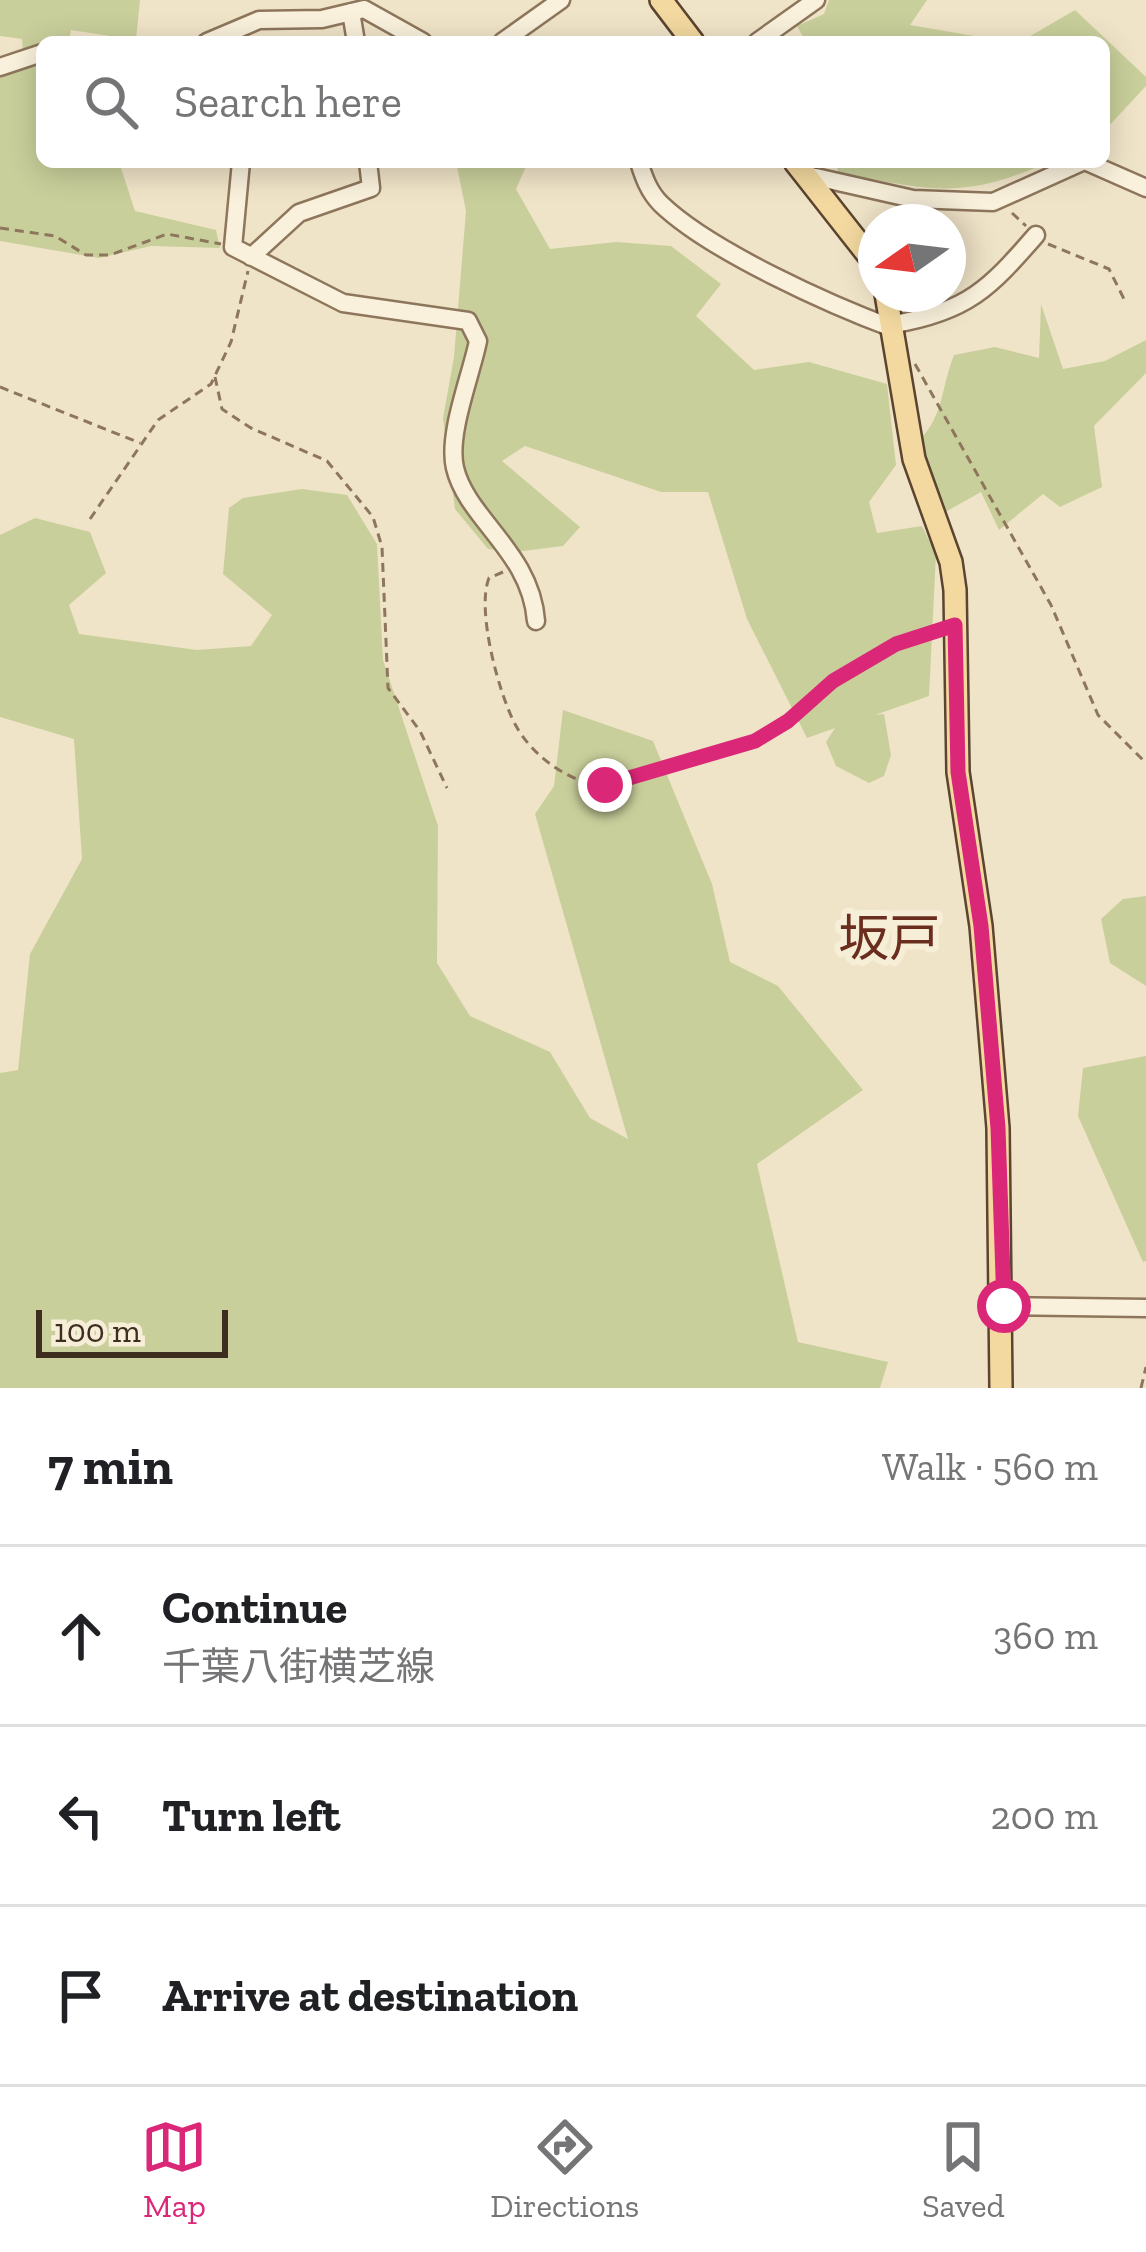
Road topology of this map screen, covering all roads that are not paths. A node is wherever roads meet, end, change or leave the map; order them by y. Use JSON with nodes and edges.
{"nodes":[{"id":1,"x":561,"y":0,"type":"edge"},
{"id":2,"x":662,"y":0,"type":"edge"},
{"id":3,"x":816,"y":0,"type":"edge"},
{"id":4,"x":342,"y":10,"type":"edge"},
{"id":5,"x":221,"y":36,"type":"edge"},
{"id":6,"x":412,"y":36,"type":"edge"},
{"id":7,"x":510,"y":36,"type":"edge"},
{"id":8,"x":681,"y":36,"type":"edge"},
{"id":9,"x":765,"y":36,"type":"edge"},
{"id":10,"x":36,"y":55,"type":"edge"},
{"id":11,"x":0,"y":68,"type":"edge"},
{"id":12,"x":240,"y":168,"type":"edge"},
{"id":13,"x":369,"y":168,"type":"edge"},
{"id":14,"x":641,"y":168,"type":"edge"},
{"id":15,"x":1070,"y":168,"type":"edge"},
{"id":16,"x":1098,"y":168,"type":"edge"},
{"id":17,"x":801,"y":169,"type":"edge"},
{"id":18,"x":1146,"y":188,"type":"edge"},
{"id":19,"x":1036,"y":235,"type":"road end"},
{"id":20,"x":858,"y":242,"type":"edge"},
{"id":21,"x":251,"y":257,"type":"junction"},
{"id":22,"x":891,"y":312,"type":"edge"},
{"id":23,"x":896,"y":333,"type":"junction"},
{"id":24,"x":536,"y":621,"type":"dead end"},
{"id":25,"x":1004,"y":1306,"type":"junction"},
{"id":26,"x":1146,"y":1308,"type":"edge"},
{"id":27,"x":1001,"y":1388,"type":"edge"}],
"edges":[{"from":1,"to":7,"type":"street"},
{"from":2,"to":8,"type":"main road"},
{"from":3,"to":9,"type":"street"},
{"from":4,"to":5,"type":"street"},
{"from":4,"to":6,"type":"street"},
{"from":10,"to":11,"type":"street"},
{"from":12,"to":21,"type":"street"},
{"from":13,"to":21,"type":"street"},
{"from":14,"to":23,"type":"street"},
{"from":15,"to":17,"type":"street"},
{"from":16,"to":18,"type":"street"},
{"from":17,"to":20,"type":"main road"},
{"from":19,"to":23,"type":"street"},
{"from":21,"to":24,"type":"street"},
{"from":22,"to":23,"type":"main road"},
{"from":23,"to":25,"type":"main road"},
{"from":25,"to":26,"type":"street"},
{"from":25,"to":27,"type":"main road"}]}
